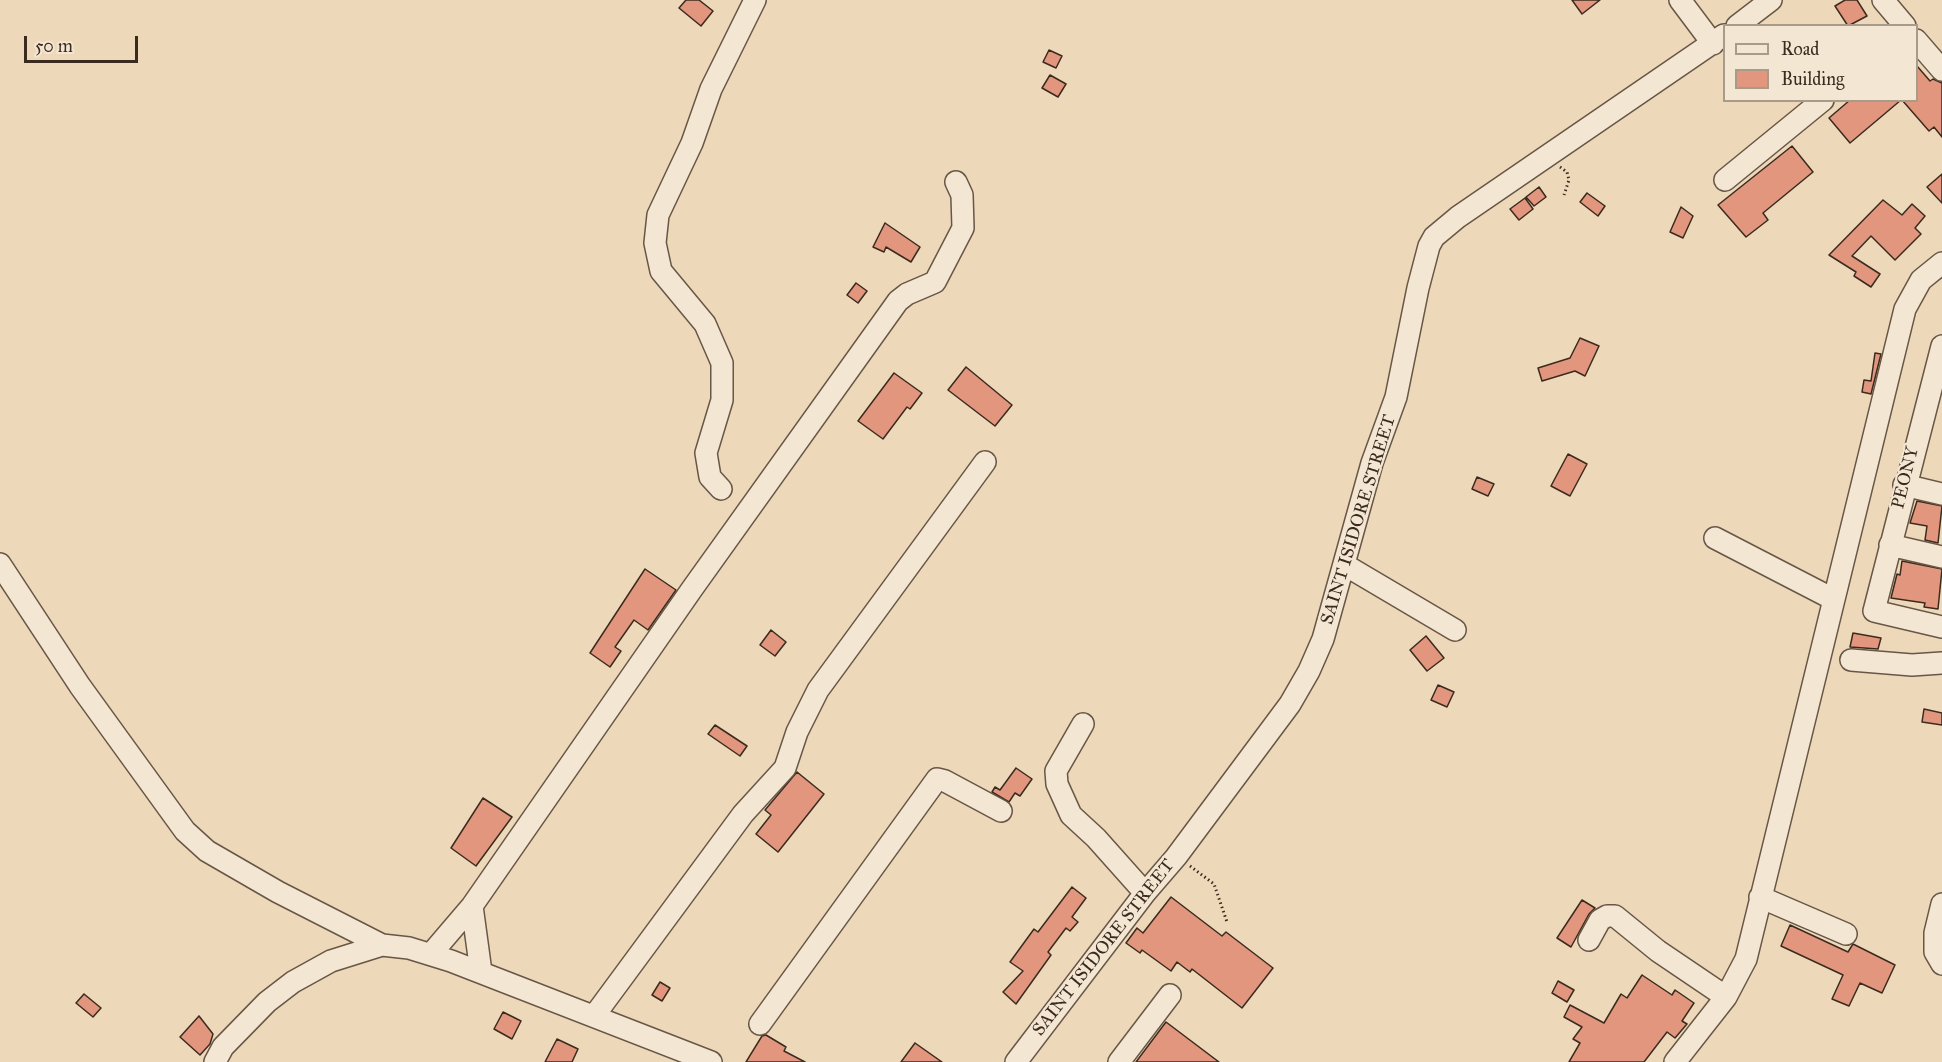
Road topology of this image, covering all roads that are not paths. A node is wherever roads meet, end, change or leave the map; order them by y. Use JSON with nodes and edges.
{"nodes":[{"id":1,"x":755,"y":0,"type":"edge"},
{"id":2,"x":1680,"y":0,"type":"edge"},
{"id":3,"x":1771,"y":0,"type":"edge"},
{"id":4,"x":1883,"y":0,"type":"edge"},
{"id":5,"x":1740,"y":24,"type":"edge"},
{"id":6,"x":1903,"y":24,"type":"edge"},
{"id":7,"x":1719,"y":40,"type":"edge"},
{"id":8,"x":1918,"y":40,"type":"edge"},
{"id":9,"x":1942,"y":70,"type":"edge"},
{"id":10,"x":1821,"y":102,"type":"edge"},
{"id":11,"x":1725,"y":180,"type":"dead end"},
{"id":12,"x":956,"y":182,"type":"dead end"},
{"id":13,"x":1942,"y":263,"type":"edge"},
{"id":14,"x":1942,"y":346,"type":"edge"},
{"id":15,"x":985,"y":462,"type":"dead end"},
{"id":16,"x":1904,"y":485,"type":"junction"},
{"id":17,"x":721,"y":489,"type":"dead end"},
{"id":18,"x":1942,"y":494,"type":"edge"},
{"id":19,"x":1715,"y":538,"type":"dead end"},
{"id":20,"x":1890,"y":545,"type":"junction"},
{"id":21,"x":1942,"y":557,"type":"edge"},
{"id":22,"x":0,"y":564,"type":"edge"},
{"id":23,"x":1345,"y":565,"type":"junction"},
{"id":24,"x":1833,"y":599,"type":"junction"},
{"id":25,"x":1942,"y":627,"type":"edge"},
{"id":26,"x":1455,"y":630,"type":"dead end"},
{"id":27,"x":1851,"y":660,"type":"dead end"},
{"id":28,"x":1942,"y":663,"type":"edge"},
{"id":29,"x":1083,"y":724,"type":"dead end"},
{"id":30,"x":1001,"y":811,"type":"dead end"},
{"id":31,"x":1145,"y":893,"type":"junction"},
{"id":32,"x":1761,"y":897,"type":"junction"},
{"id":33,"x":1942,"y":904,"type":"edge"},
{"id":34,"x":472,"y":906,"type":"junction"},
{"id":35,"x":1846,"y":934,"type":"dead end"},
{"id":36,"x":1589,"y":940,"type":"dead end"},
{"id":37,"x":382,"y":945,"type":"junction"},
{"id":38,"x":431,"y":954,"type":"junction"},
{"id":39,"x":1942,"y":964,"type":"edge"},
{"id":40,"x":481,"y":972,"type":"junction"},
{"id":41,"x":1170,"y":995,"type":"dead end"},
{"id":42,"x":1726,"y":997,"type":"junction"},
{"id":43,"x":594,"y":1016,"type":"junction"},
{"id":44,"x":760,"y":1024,"type":"dead end"},
{"id":45,"x":215,"y":1062,"type":"edge"},
{"id":46,"x":711,"y":1062,"type":"edge"},
{"id":47,"x":1016,"y":1062,"type":"edge"},
{"id":48,"x":1119,"y":1062,"type":"edge"},
{"id":49,"x":1675,"y":1062,"type":"edge"}],
"edges":[{"from":1,"to":17,"type":"street"},
{"from":2,"to":7,"type":"street"},
{"from":3,"to":5,"type":"street"},
{"from":4,"to":6,"type":"street"},
{"from":7,"to":23,"type":"street","name":"SAINT ISIDORE STREET"},
{"from":8,"to":9,"type":"street"},
{"from":10,"to":11,"type":"street"},
{"from":12,"to":34,"type":"street"},
{"from":13,"to":24,"type":"street"},
{"from":14,"to":16,"type":"street","name":"PEONY"},
{"from":15,"to":43,"type":"street"},
{"from":16,"to":18,"type":"street"},
{"from":16,"to":20,"type":"street","name":"PEONY"},
{"from":19,"to":24,"type":"street"},
{"from":20,"to":21,"type":"street"},
{"from":20,"to":25,"type":"street","name":"PEONY"},
{"from":22,"to":37,"type":"street"},
{"from":23,"to":26,"type":"street"},
{"from":23,"to":31,"type":"street","name":"SAINT ISIDORE STREET"},
{"from":24,"to":32,"type":"street"},
{"from":27,"to":28,"type":"street"},
{"from":29,"to":31,"type":"street"},
{"from":30,"to":44,"type":"street"},
{"from":31,"to":47,"type":"street","name":"SAINT ISIDORE STREET"},
{"from":32,"to":35,"type":"street"},
{"from":32,"to":42,"type":"street"},
{"from":33,"to":39,"type":"street"},
{"from":34,"to":38,"type":"street"},
{"from":34,"to":40,"type":"street"},
{"from":36,"to":42,"type":"street"},
{"from":37,"to":38,"type":"street"},
{"from":37,"to":45,"type":"street"},
{"from":38,"to":40,"type":"street"},
{"from":40,"to":43,"type":"street"},
{"from":41,"to":48,"type":"street"},
{"from":42,"to":49,"type":"street"},
{"from":43,"to":46,"type":"street"}]}
